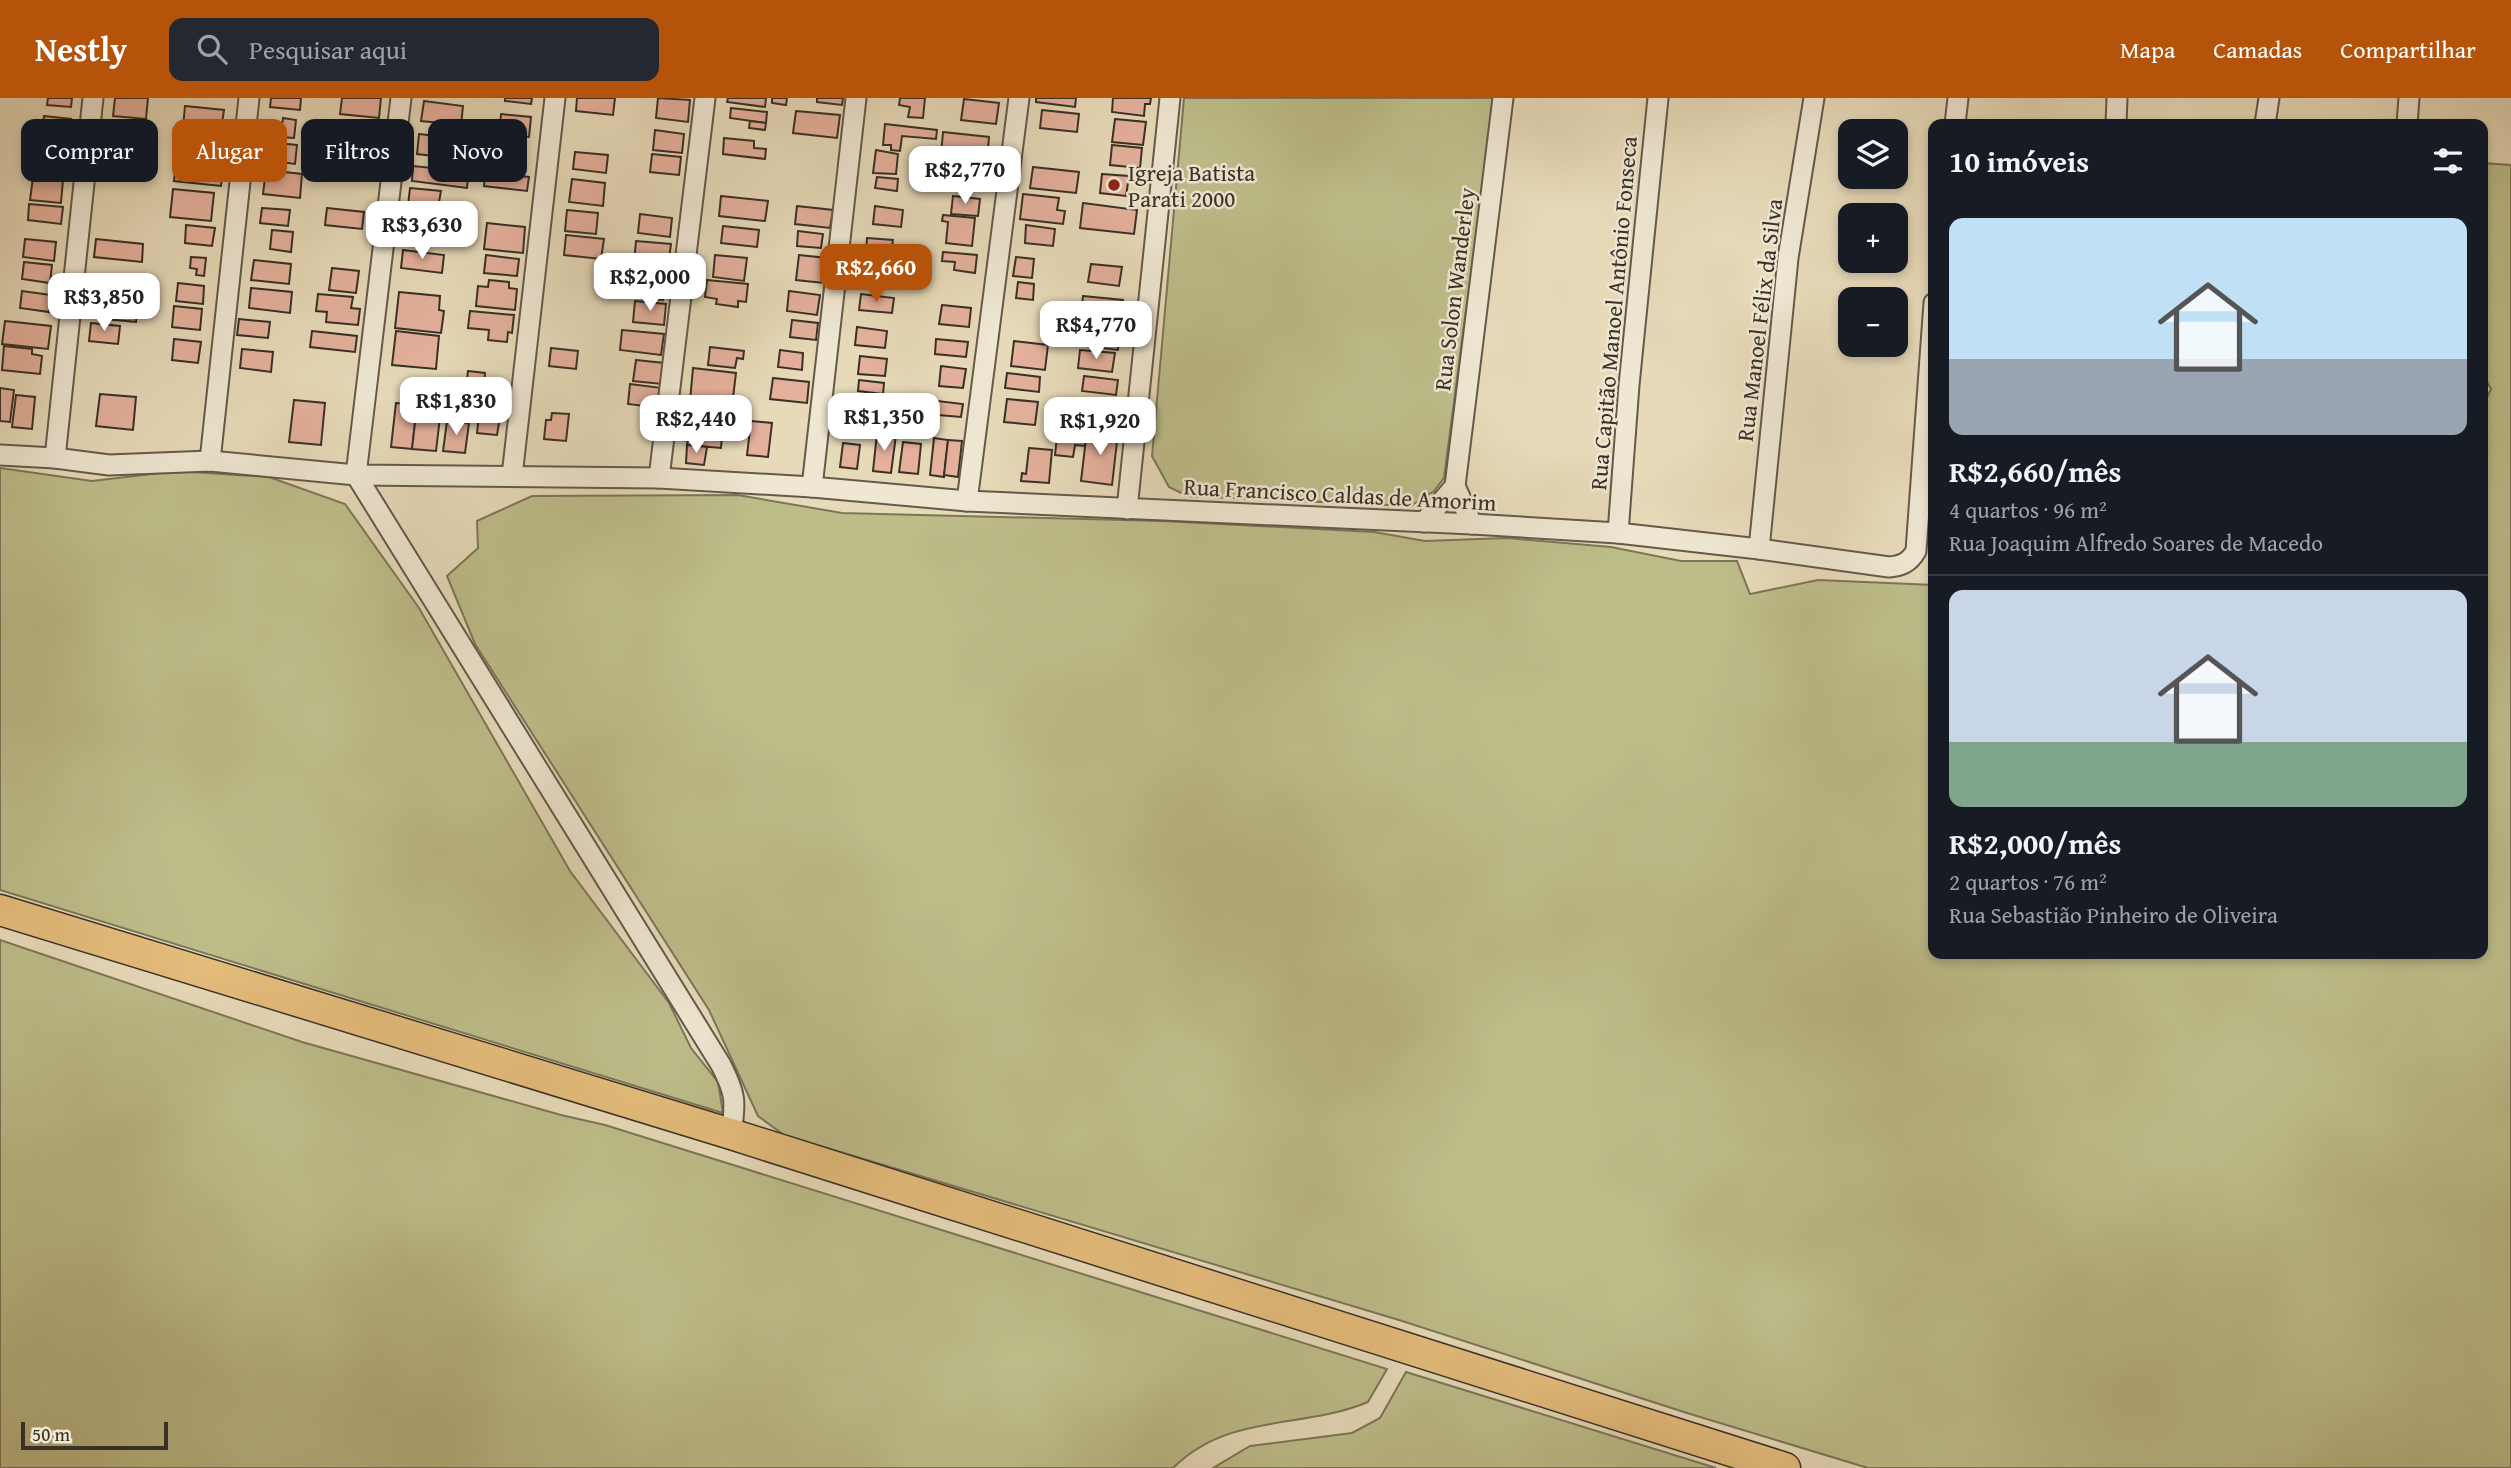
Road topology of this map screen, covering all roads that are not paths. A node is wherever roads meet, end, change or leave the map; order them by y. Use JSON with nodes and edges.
{"nodes":[{"id":1,"x":93,"y":98,"type":"edge"},
{"id":2,"x":249,"y":98,"type":"edge"},
{"id":3,"x":401,"y":98,"type":"edge"},
{"id":4,"x":555,"y":98,"type":"edge"},
{"id":5,"x":705,"y":98,"type":"edge"},
{"id":6,"x":856,"y":98,"type":"edge"},
{"id":7,"x":1019,"y":98,"type":"edge"},
{"id":8,"x":1170,"y":98,"type":"edge"},
{"id":9,"x":1503,"y":98,"type":"edge"},
{"id":10,"x":1658,"y":98,"type":"edge"},
{"id":11,"x":1814,"y":98,"type":"edge"},
{"id":12,"x":1958,"y":98,"type":"edge"},
{"id":13,"x":2117,"y":98,"type":"edge"},
{"id":14,"x":2269,"y":98,"type":"edge"},
{"id":15,"x":2409,"y":98,"type":"edge"},
{"id":16,"x":1956,"y":119,"type":"edge"},
{"id":17,"x":2116,"y":119,"type":"edge"},
{"id":18,"x":2266,"y":119,"type":"edge"},
{"id":19,"x":2407,"y":119,"type":"edge"},
{"id":20,"x":0,"y":455,"type":"edge"},
{"id":21,"x":55,"y":458,"type":"junction"},
{"id":22,"x":210,"y":461,"type":"junction"},
{"id":23,"x":1928,"y":467,"type":"edge"},
{"id":24,"x":356,"y":475,"type":"junction"},
{"id":25,"x":512,"y":476,"type":"junction"},
{"id":26,"x":659,"y":478,"type":"junction"},
{"id":27,"x":1455,"y":486,"type":"junction"},
{"id":28,"x":812,"y":487,"type":"junction"},
{"id":29,"x":967,"y":502,"type":"junction"},
{"id":30,"x":1127,"y":509,"type":"junction"},
{"id":31,"x":1424,"y":522,"type":"junction"},
{"id":32,"x":1472,"y":524,"type":"junction"},
{"id":33,"x":1618,"y":533,"type":"junction"},
{"id":34,"x":1759,"y":549,"type":"junction"},
{"id":35,"x":1925,"y":549,"type":"edge"},
{"id":36,"x":0,"y":910,"type":"edge"},
{"id":37,"x":731,"y":1134,"type":"junction"},
{"id":38,"x":1786,"y":1468,"type":"edge"}],
"edges":[{"from":1,"to":21,"type":"street"},
{"from":2,"to":22,"type":"street"},
{"from":3,"to":24,"type":"street"},
{"from":4,"to":25,"type":"street"},
{"from":5,"to":26,"type":"street"},
{"from":6,"to":28,"type":"street"},
{"from":7,"to":29,"type":"street"},
{"from":8,"to":30,"type":"street"},
{"from":9,"to":27,"type":"street","name":"Rua Solon Wanderley"},
{"from":10,"to":33,"type":"street","name":"Rua Capitão Manoel Antônio Fonseca"},
{"from":11,"to":34,"type":"street","name":"Rua Manoel Félix da Silva"},
{"from":12,"to":16,"type":"street"},
{"from":13,"to":17,"type":"street"},
{"from":14,"to":18,"type":"street"},
{"from":15,"to":19,"type":"street"},
{"from":20,"to":21,"type":"street","name":"Rua Francisco Caldas de Amorim"},
{"from":21,"to":22,"type":"street","name":"Rua Francisco Caldas de Amorim"},
{"from":22,"to":24,"type":"street","name":"Rua Francisco Caldas de Amorim"},
{"from":23,"to":35,"type":"street"},
{"from":24,"to":25,"type":"street","name":"Rua Francisco Caldas de Amorim"},
{"from":24,"to":37,"type":"street"},
{"from":25,"to":26,"type":"street","name":"Rua Francisco Caldas de Amorim"},
{"from":26,"to":28,"type":"street","name":"Rua Francisco Caldas de Amorim"},
{"from":27,"to":31,"type":"street"},
{"from":27,"to":32,"type":"street"},
{"from":28,"to":29,"type":"street","name":"Rua Francisco Caldas de Amorim"},
{"from":29,"to":30,"type":"street","name":"Rua Francisco Caldas de Amorim"},
{"from":30,"to":31,"type":"street","name":"Rua Francisco Caldas de Amorim"},
{"from":31,"to":32,"type":"street","name":"Rua Francisco Caldas de Amorim"},
{"from":32,"to":33,"type":"street","name":"Rua Francisco Caldas de Amorim"},
{"from":33,"to":34,"type":"street","name":"Rua Francisco Caldas de Amorim"},
{"from":34,"to":35,"type":"street","name":"Rua Francisco Caldas de Amorim"},
{"from":36,"to":37,"type":"highway"},
{"from":37,"to":38,"type":"highway"}]}
